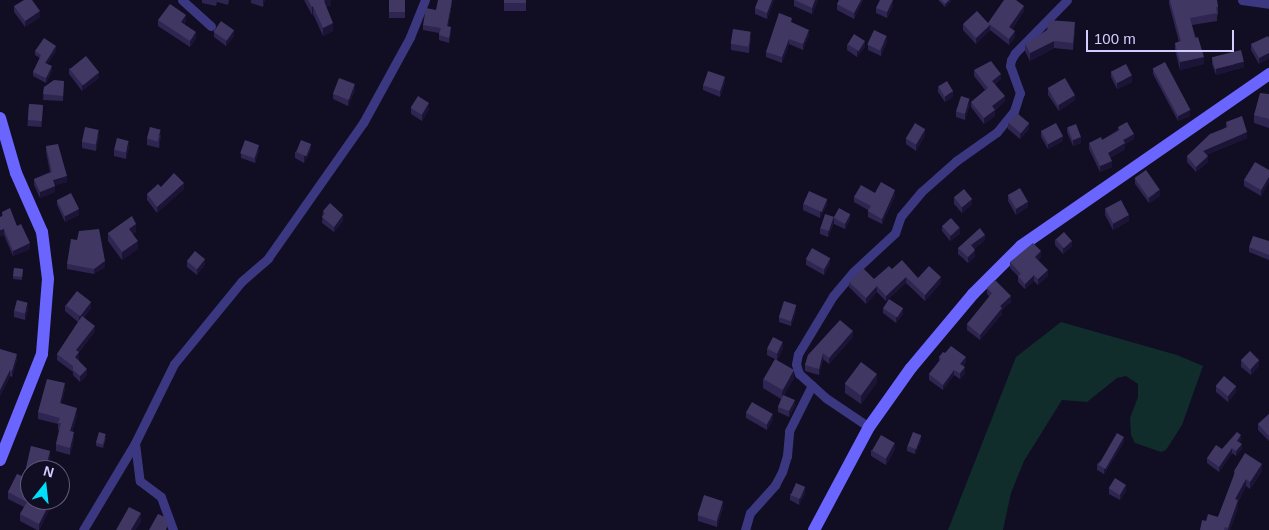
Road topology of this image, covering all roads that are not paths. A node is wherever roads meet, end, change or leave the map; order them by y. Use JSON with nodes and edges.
{"nodes":[{"id":1,"x":182,"y":0,"type":"edge"},
{"id":2,"x":425,"y":0,"type":"edge"},
{"id":3,"x":1067,"y":0,"type":"edge"},
{"id":4,"x":1242,"y":0,"type":"edge"},
{"id":5,"x":1269,"y":4,"type":"edge"},
{"id":6,"x":211,"y":26,"type":"dead end"},
{"id":7,"x":1269,"y":74,"type":"edge"},
{"id":8,"x":0,"y":118,"type":"edge"},
{"id":9,"x":812,"y":385,"type":"junction"},
{"id":10,"x":869,"y":427,"type":"junction"},
{"id":11,"x":135,"y":443,"type":"junction"},
{"id":12,"x":0,"y":460,"type":"edge"},
{"id":13,"x":83,"y":530,"type":"edge"},
{"id":14,"x":173,"y":530,"type":"edge"},
{"id":15,"x":746,"y":530,"type":"edge"},
{"id":16,"x":814,"y":530,"type":"edge"}],
"edges":[{"from":1,"to":6,"type":"street"},
{"from":2,"to":11,"type":"street"},
{"from":3,"to":9,"type":"street"},
{"from":4,"to":5,"type":"street"},
{"from":7,"to":10,"type":"street"},
{"from":8,"to":12,"type":"street"},
{"from":9,"to":10,"type":"street"},
{"from":9,"to":15,"type":"street"},
{"from":10,"to":16,"type":"street"},
{"from":11,"to":13,"type":"street"},
{"from":11,"to":14,"type":"street"}]}
